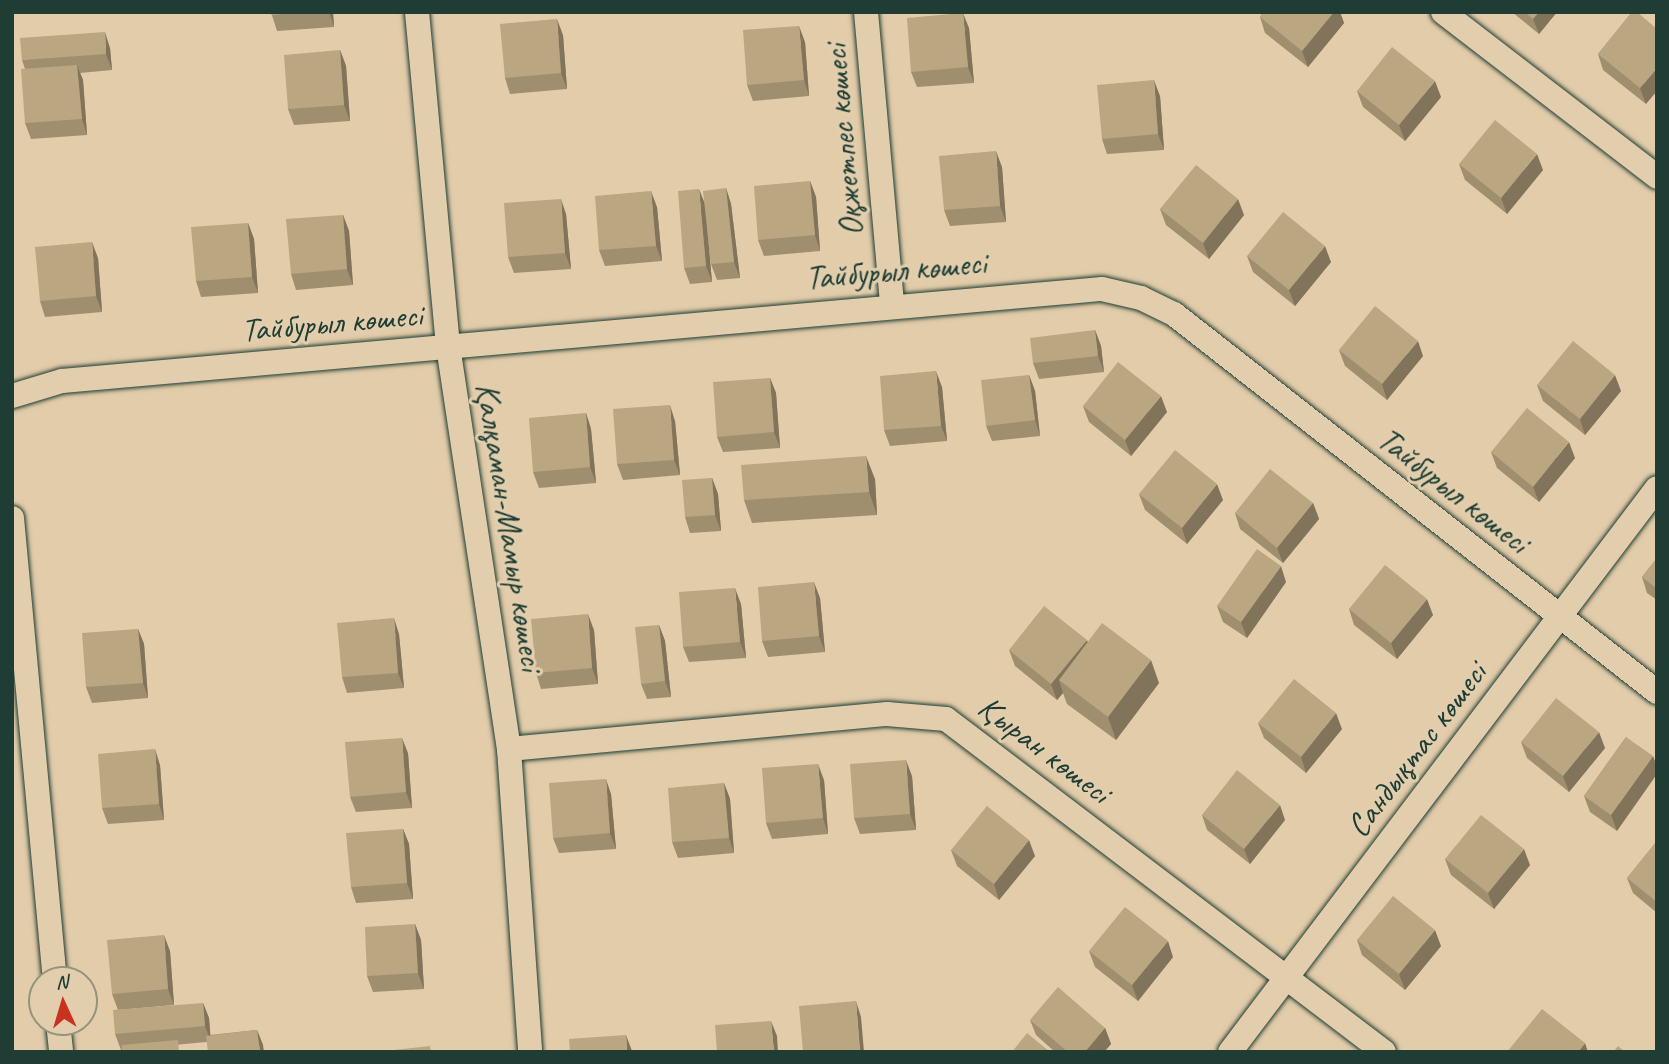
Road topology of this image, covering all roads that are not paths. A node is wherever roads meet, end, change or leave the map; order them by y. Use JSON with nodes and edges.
{"nodes":[{"id":1,"x":417,"y":12,"type":"edge"},
{"id":2,"x":866,"y":12,"type":"edge"},
{"id":3,"x":1443,"y":12,"type":"edge"},
{"id":4,"x":1657,"y":177,"type":"edge"},
{"id":5,"x":892,"y":304,"type":"junction"},
{"id":6,"x":448,"y":346,"type":"junction"},
{"id":7,"x":12,"y":396,"type":"edge"},
{"id":8,"x":1657,"y":488,"type":"edge"},
{"id":9,"x":12,"y":518,"type":"edge"},
{"id":10,"x":1559,"y":617,"type":"junction"},
{"id":11,"x":1657,"y":692,"type":"edge"},
{"id":12,"x":509,"y":749,"type":"junction"},
{"id":13,"x":54,"y":966,"type":"edge"},
{"id":14,"x":1287,"y":977,"type":"junction"},
{"id":15,"x":530,"y":1052,"type":"edge"},
{"id":16,"x":1230,"y":1052,"type":"edge"},
{"id":17,"x":1384,"y":1052,"type":"edge"}],
"edges":[{"from":1,"to":6,"type":"street","name":"Қалқаман-Мамыр көшесі"},
{"from":2,"to":5,"type":"street","name":"Оқжетпес көшесі"},
{"from":3,"to":4,"type":"street"},
{"from":5,"to":6,"type":"street","name":"Тайбурыл көшесі"},
{"from":5,"to":10,"type":"street","name":"Тайбурыл көшесі"},
{"from":6,"to":7,"type":"street","name":"Тайбурыл көшесі"},
{"from":6,"to":12,"type":"street","name":"Қалқаман-Мамыр көшесі"},
{"from":8,"to":10,"type":"street","name":"Сандықтас көшесі"},
{"from":9,"to":13,"type":"street"},
{"from":10,"to":11,"type":"street","name":"Тайбурыл көшесі"},
{"from":10,"to":14,"type":"street","name":"Сандықтас көшесі"},
{"from":12,"to":14,"type":"street","name":"Қыран көшесі"},
{"from":12,"to":15,"type":"street","name":"Қалқаман-Мамыр көшесі"},
{"from":14,"to":16,"type":"street","name":"Сандықтас көшесі"},
{"from":14,"to":17,"type":"street","name":"Қыран көшесі"}]}
